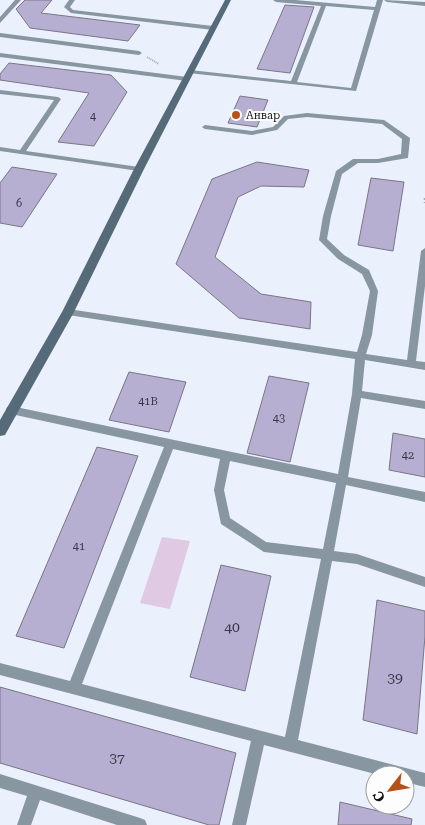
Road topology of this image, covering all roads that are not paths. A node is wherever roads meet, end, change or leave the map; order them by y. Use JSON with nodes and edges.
{"nodes":[{"id":1,"x":18,"y":0,"type":"edge"},
{"id":2,"x":72,"y":0,"type":"edge"},
{"id":3,"x":228,"y":0,"type":"edge"},
{"id":4,"x":276,"y":0,"type":"edge"},
{"id":5,"x":380,"y":0,"type":"edge"},
{"id":6,"x":386,"y":0,"type":"edge"},
{"id":7,"x":324,"y":4,"type":"junction"},
{"id":8,"x":425,"y":4,"type":"edge"},
{"id":9,"x":378,"y":9,"type":"junction"},
{"id":10,"x":0,"y":21,"type":"edge"},
{"id":11,"x":214,"y":28,"type":"junction"},
{"id":12,"x":0,"y":35,"type":"edge"},
{"id":13,"x":140,"y":53,"type":"dead end"},
{"id":14,"x":0,"y":55,"type":"edge"},
{"id":15,"x":189,"y":75,"type":"junction"},
{"id":16,"x":293,"y":83,"type":"junction"},
{"id":17,"x":0,"y":92,"type":"edge"},
{"id":18,"x":205,"y":127,"type":"dead end"},
{"id":19,"x":0,"y":150,"type":"edge"},
{"id":20,"x":22,"y":152,"type":"junction"},
{"id":21,"x":139,"y":169,"type":"junction"},
{"id":22,"x":425,"y":251,"type":"edge"},
{"id":23,"x":68,"y":312,"type":"junction"},
{"id":24,"x":360,"y":358,"type":"junction"},
{"id":25,"x":411,"y":364,"type":"junction"},
{"id":26,"x":425,"y":366,"type":"edge"},
{"id":27,"x":357,"y":394,"type":"junction"},
{"id":28,"x":425,"y":405,"type":"edge"},
{"id":29,"x":11,"y":410,"type":"junction"},
{"id":30,"x":0,"y":431,"type":"edge"},
{"id":31,"x":170,"y":444,"type":"junction"},
{"id":32,"x":226,"y":456,"type":"junction"},
{"id":33,"x":342,"y":480,"type":"junction"},
{"id":34,"x":425,"y":497,"type":"edge"},
{"id":35,"x":328,"y":555,"type":"junction"},
{"id":36,"x":425,"y":582,"type":"edge"},
{"id":37,"x":0,"y":669,"type":"edge"},
{"id":38,"x":74,"y":688,"type":"junction"},
{"id":39,"x":259,"y":737,"type":"junction"},
{"id":40,"x":290,"y":744,"type":"junction"},
{"id":41,"x":425,"y":776,"type":"edge"},
{"id":42,"x":0,"y":781,"type":"edge"},
{"id":43,"x":35,"y":793,"type":"junction"},
{"id":44,"x":24,"y":825,"type":"edge"},
{"id":45,"x":140,"y":825,"type":"edge"},
{"id":46,"x":239,"y":825,"type":"edge"}],
"edges":[{"from":1,"to":10,"type":"lane"},
{"from":2,"to":11,"type":"lane"},
{"from":3,"to":11,"type":"street"},
{"from":4,"to":7,"type":"lane"},
{"from":5,"to":9,"type":"lane"},
{"from":6,"to":8,"type":"lane"},
{"from":7,"to":9,"type":"lane"},
{"from":7,"to":16,"type":"lane"},
{"from":9,"to":16,"type":"lane"},
{"from":11,"to":15,"type":"street"},
{"from":12,"to":13,"type":"lane"},
{"from":14,"to":15,"type":"lane"},
{"from":15,"to":16,"type":"lane"},
{"from":15,"to":21,"type":"street"},
{"from":17,"to":20,"type":"lane"},
{"from":18,"to":24,"type":"lane"},
{"from":19,"to":20,"type":"lane"},
{"from":20,"to":21,"type":"lane"},
{"from":21,"to":23,"type":"street"},
{"from":22,"to":25,"type":"lane"},
{"from":23,"to":24,"type":"lane"},
{"from":23,"to":29,"type":"street"},
{"from":24,"to":25,"type":"lane"},
{"from":24,"to":27,"type":"lane"},
{"from":25,"to":26,"type":"lane"},
{"from":27,"to":28,"type":"lane"},
{"from":27,"to":33,"type":"lane"},
{"from":29,"to":30,"type":"street"},
{"from":29,"to":31,"type":"lane"},
{"from":31,"to":32,"type":"lane"},
{"from":31,"to":38,"type":"lane"},
{"from":32,"to":33,"type":"lane"},
{"from":32,"to":35,"type":"lane"},
{"from":33,"to":34,"type":"lane"},
{"from":33,"to":35,"type":"lane"},
{"from":35,"to":36,"type":"lane"},
{"from":35,"to":40,"type":"lane"},
{"from":37,"to":38,"type":"lane"},
{"from":38,"to":39,"type":"lane"},
{"from":39,"to":40,"type":"lane"},
{"from":39,"to":46,"type":"lane"},
{"from":40,"to":41,"type":"lane"},
{"from":42,"to":43,"type":"lane"},
{"from":43,"to":44,"type":"lane"},
{"from":43,"to":45,"type":"lane"}]}
